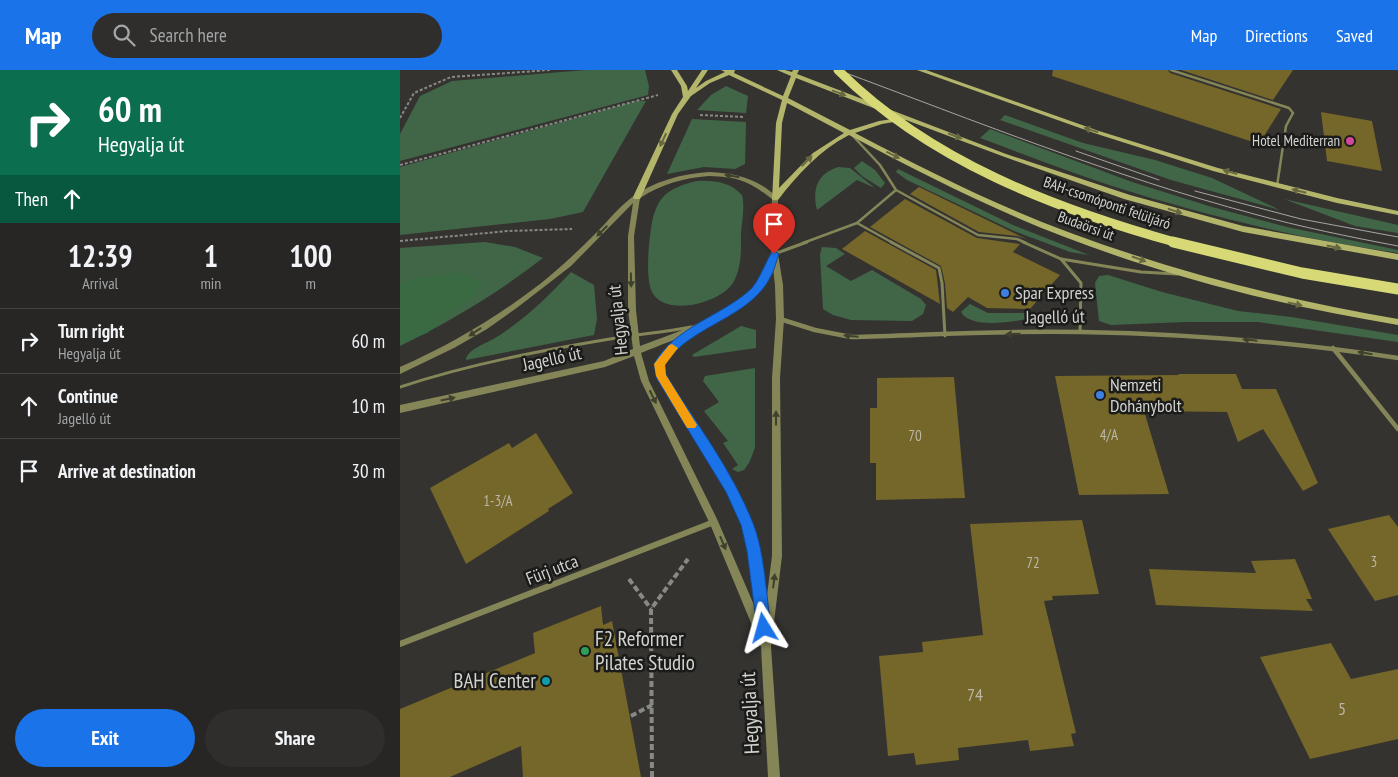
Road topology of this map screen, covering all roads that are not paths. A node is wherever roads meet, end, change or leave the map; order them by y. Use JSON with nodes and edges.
{"nodes":[{"id":1,"x":674,"y":70,"type":"edge"},
{"id":2,"x":704,"y":70,"type":"edge"},
{"id":3,"x":780,"y":70,"type":"edge"},
{"id":4,"x":838,"y":70,"type":"edge"},
{"id":5,"x":920,"y":70,"type":"edge"},
{"id":6,"x":1171,"y":70,"type":"edge"},
{"id":7,"x":730,"y":71,"type":"edge"},
{"id":8,"x":795,"y":73,"type":"edge"},
{"id":9,"x":686,"y":97,"type":"junction"},
{"id":10,"x":784,"y":98,"type":"junction"},
{"id":11,"x":910,"y":118,"type":"junction"},
{"id":12,"x":850,"y":132,"type":"junction"},
{"id":13,"x":1277,"y":186,"type":"junction"},
{"id":14,"x":896,"y":190,"type":"junction"},
{"id":15,"x":637,"y":197,"type":"junction"},
{"id":16,"x":775,"y":198,"type":"junction"},
{"id":17,"x":1398,"y":213,"type":"edge"},
{"id":18,"x":857,"y":223,"type":"junction"},
{"id":19,"x":774,"y":254,"type":"junction"},
{"id":20,"x":1398,"y":257,"type":"edge"},
{"id":21,"x":1061,"y":259,"type":"junction"},
{"id":22,"x":1182,"y":274,"type":"junction"},
{"id":23,"x":1398,"y":289,"type":"edge"},
{"id":24,"x":780,"y":319,"type":"junction"},
{"id":25,"x":1398,"y":322,"type":"edge"},
{"id":26,"x":706,"y":323,"type":"junction"},
{"id":27,"x":1080,"y":332,"type":"junction"},
{"id":28,"x":635,"y":336,"type":"junction"},
{"id":29,"x":944,"y":336,"type":"junction"},
{"id":30,"x":1333,"y":348,"type":"junction"},
{"id":31,"x":637,"y":351,"type":"junction"},
{"id":32,"x":1398,"y":358,"type":"edge"},
{"id":33,"x":400,"y":371,"type":"edge"},
{"id":34,"x":400,"y":386,"type":"edge"},
{"id":35,"x":400,"y":409,"type":"edge"},
{"id":36,"x":1398,"y":429,"type":"edge"},
{"id":37,"x":714,"y":522,"type":"junction"},
{"id":38,"x":400,"y":644,"type":"edge"},
{"id":39,"x":766,"y":647,"type":"junction"},
{"id":40,"x":774,"y":777,"type":"edge"}],
"edges":[{"from":1,"to":9,"type":"main road"},
{"from":2,"to":9,"type":"main road","name":"Hegyalja út"},
{"from":3,"to":8,"type":"main road"},
{"from":4,"to":23,"type":"main road","name":"BAH-csomóponti felüljáró","bridge":true},
{"from":13,"to":5,"type":"main road","one_way":true},
{"from":6,"to":13,"type":"lane"},
{"from":7,"to":9,"type":"main road"},
{"from":7,"to":10,"type":"main road","name":"Budaörsi út"},
{"from":8,"to":10,"type":"main road","name":"Hegyalja út"},
{"from":8,"to":11,"type":"main road","one_way":true},
{"from":9,"to":15,"type":"main road","name":"Hegyalja út","one_way":true},
{"from":10,"to":12,"type":"main road","name":"Budaörsi út"},
{"from":10,"to":16,"type":"main road","name":"Hegyalja út"},
{"from":11,"to":12,"type":"main road"},
{"from":11,"to":20,"type":"main road","one_way":true},
{"from":12,"to":14,"type":"lane"},
{"from":16,"to":12,"type":"main road","one_way":true},
{"from":12,"to":22,"type":"main road","name":"Budaörsi út","one_way":true},
{"from":17,"to":13,"type":"main road","one_way":true},
{"from":14,"to":18,"type":"lane"},
{"from":14,"to":21,"type":"lane"},
{"from":16,"to":15,"type":"street","one_way":true},
{"from":15,"to":28,"type":"street","name":"Hegyalja út","one_way":true},
{"from":15,"to":33,"type":"street","one_way":true},
{"from":16,"to":19,"type":"street","name":"Hegyalja út"},
{"from":18,"to":19,"type":"lane"},
{"from":18,"to":29,"type":"lane"},
{"from":19,"to":24,"type":"street","name":"Hegyalja út"},
{"from":19,"to":26,"type":"street","name":"Jagelló út"},
{"from":21,"to":22,"type":"lane"},
{"from":21,"to":27,"type":"lane"},
{"from":22,"to":25,"type":"main road","name":"Budaörsi út","one_way":true},
{"from":29,"to":24,"type":"street","name":"Jagelló út","one_way":true},
{"from":39,"to":24,"type":"street","name":"Hegyalja út","one_way":true},
{"from":26,"to":28,"type":"lane","name":"Jagelló út"},
{"from":26,"to":31,"type":"street","name":"Jagelló út"},
{"from":26,"to":39,"type":"lane","name":"Hegyalja út"},
{"from":27,"to":29,"type":"street","name":"Jagelló út","one_way":true},
{"from":30,"to":27,"type":"street","name":"Jagelló út","one_way":true},
{"from":28,"to":31,"type":"street","name":"Hegyalja út"},
{"from":28,"to":34,"type":"lane","name":"Jagelló út"},
{"from":32,"to":30,"type":"street","name":"Jagelló út","one_way":true},
{"from":30,"to":36,"type":"street"},
{"from":35,"to":31,"type":"street","name":"Jagelló út","one_way":true},
{"from":31,"to":37,"type":"street","name":"Hegyalja út","one_way":true},
{"from":37,"to":38,"type":"street","name":"Fürj utca"},
{"from":37,"to":39,"type":"street","name":"Hegyalja út","one_way":true},
{"from":39,"to":40,"type":"street","name":"Hegyalja út"}]}
